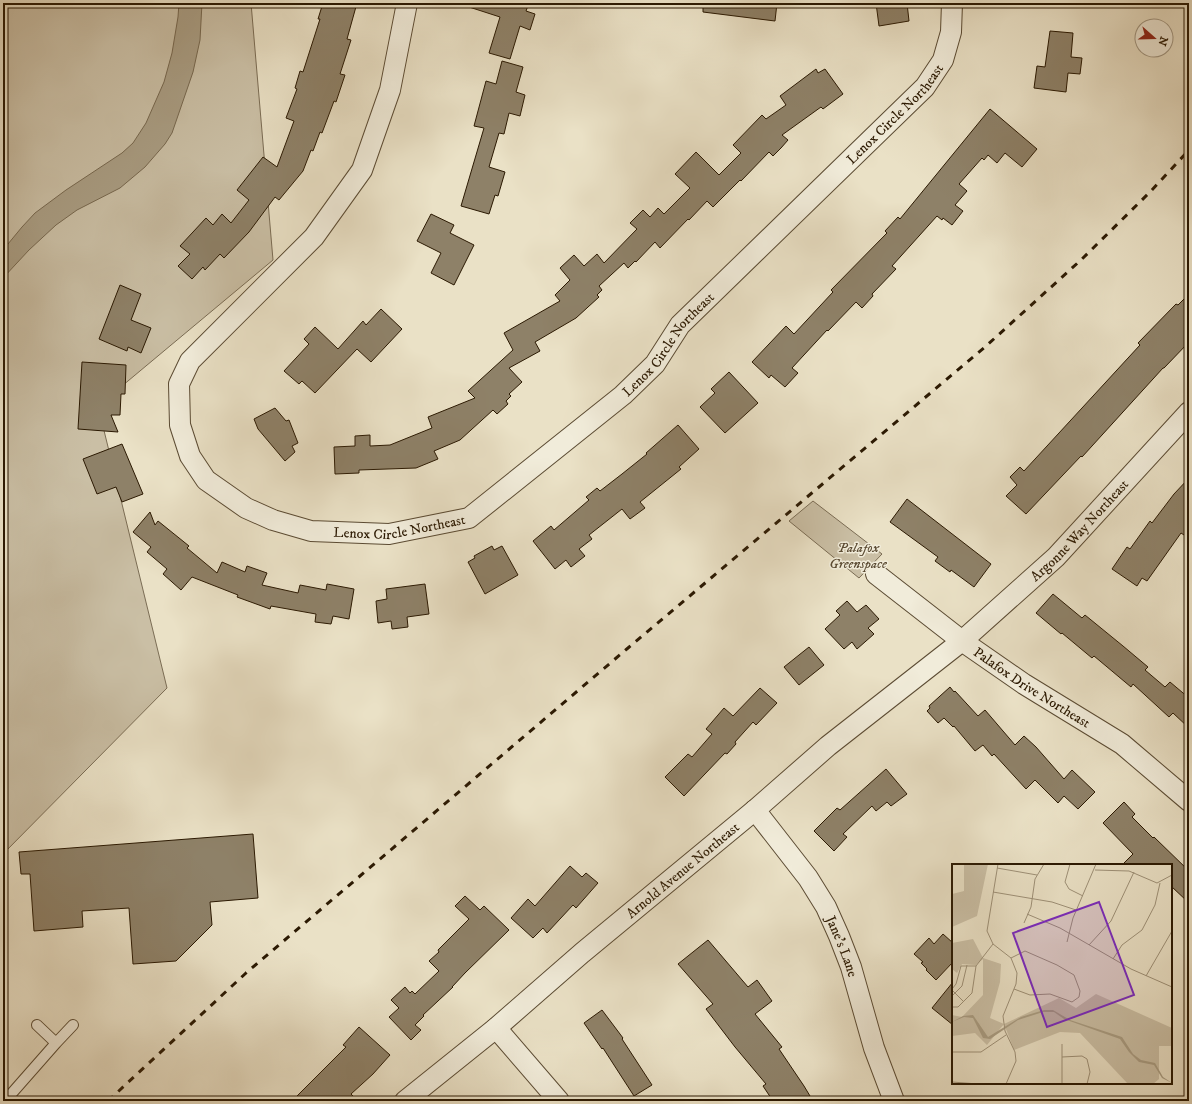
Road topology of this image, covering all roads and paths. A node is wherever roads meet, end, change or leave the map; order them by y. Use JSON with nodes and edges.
{"nodes":[{"id":1,"x":407,"y":3,"type":"edge"},
{"id":2,"x":952,"y":3,"type":"edge"},
{"id":3,"x":1189,"y":412,"type":"edge"},
{"id":4,"x":876,"y":574,"type":"dead end"},
{"id":5,"x":962,"y":641,"type":"junction"},
{"id":6,"x":1189,"y":801,"type":"edge"},
{"id":7,"x":755,"y":810,"type":"junction"},
{"id":8,"x":37,"y":1025,"type":"dead end"},
{"id":9,"x":74,"y":1025,"type":"dead end"},
{"id":10,"x":496,"y":1028,"type":"junction"},
{"id":11,"x":56,"y":1043,"type":"junction"},
{"id":12,"x":5,"y":1101,"type":"edge"},
{"id":13,"x":405,"y":1101,"type":"edge"},
{"id":14,"x":559,"y":1101,"type":"edge"},
{"id":15,"x":894,"y":1101,"type":"edge"}],
"edges":[{"from":1,"to":2,"type":"street","name":"Lenox Circle Northeast"},
{"from":3,"to":5,"type":"street","name":"Argonne Way Northeast"},
{"from":4,"to":5,"type":"street","name":"Palafox Drive Northeast"},
{"from":5,"to":6,"type":"street","name":"Palafox Drive Northeast"},
{"from":5,"to":7,"type":"street","name":"Arnold Avenue Northeast"},
{"from":7,"to":10,"type":"street","name":"Arnold Avenue Northeast"},
{"from":7,"to":15,"type":"street","name":"Jane's Lane"},
{"from":8,"to":11,"type":"lane"},
{"from":9,"to":11,"type":"lane"},
{"from":10,"to":13,"type":"street","name":"Arnold Avenue Northeast"},
{"from":10,"to":14,"type":"street"},
{"from":11,"to":12,"type":"lane"}]}
